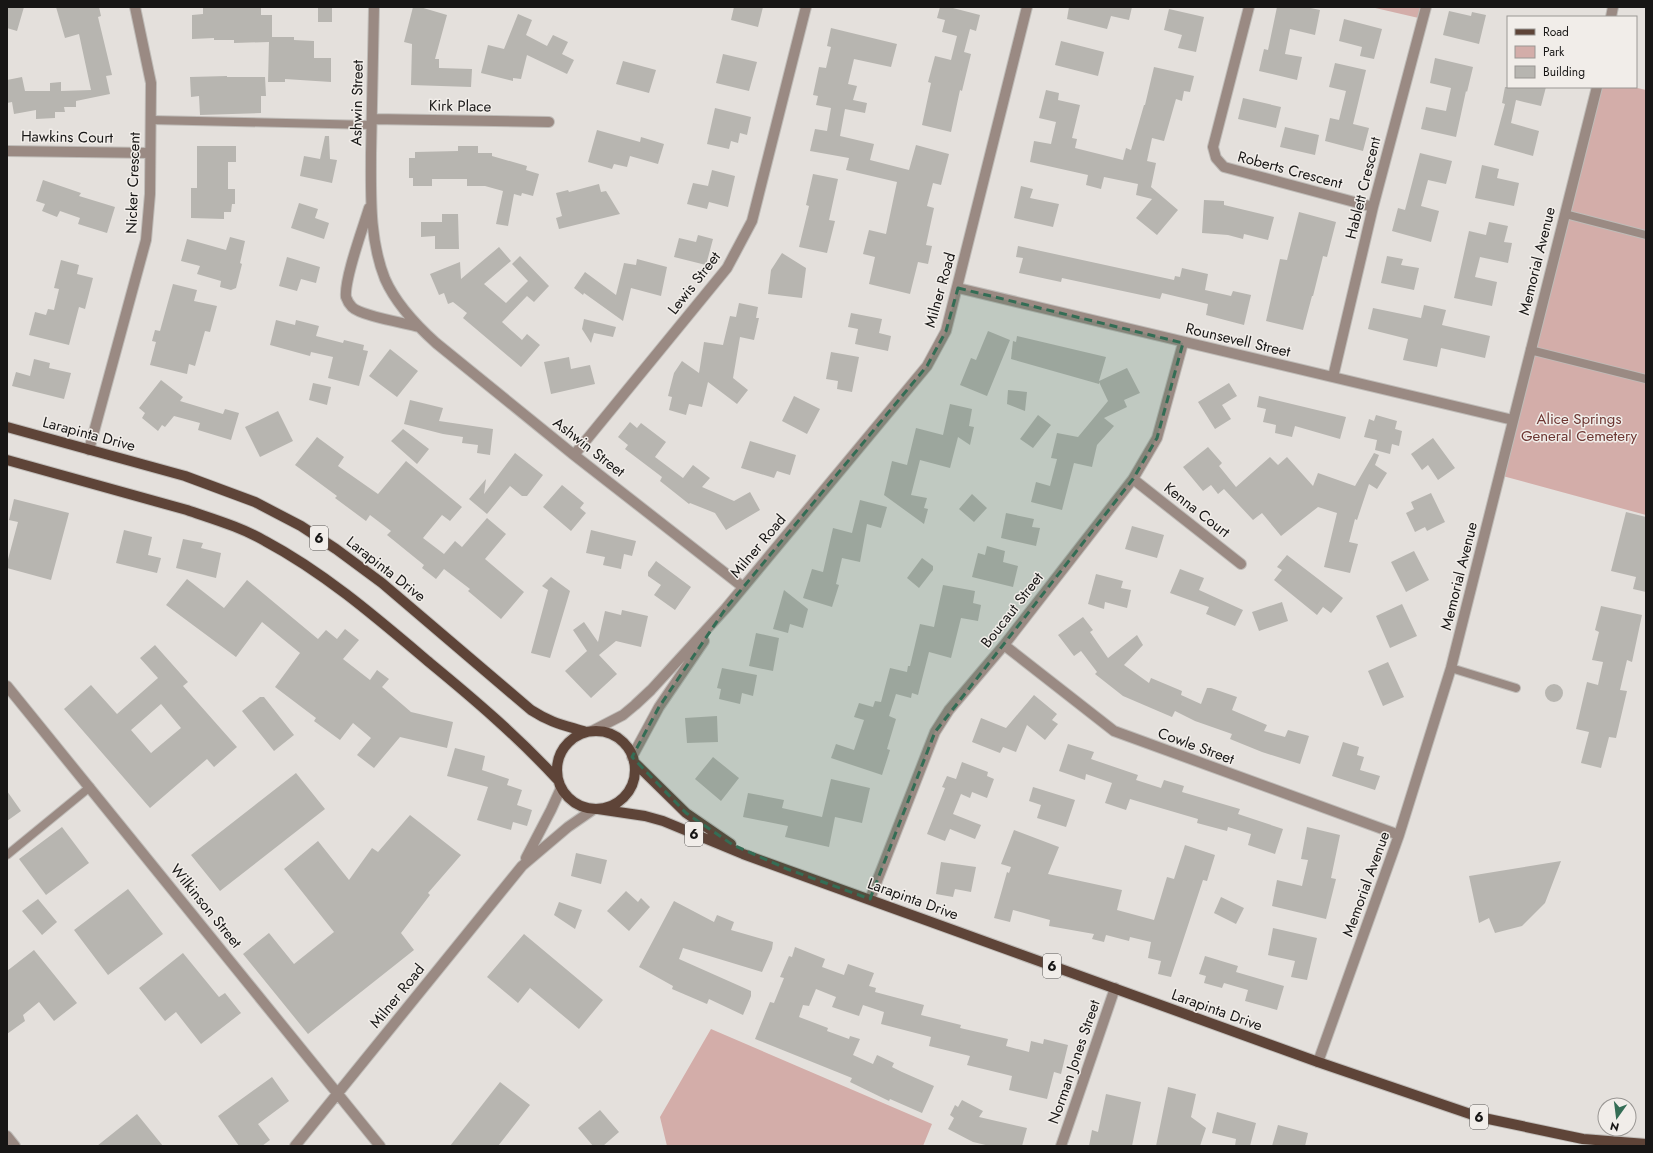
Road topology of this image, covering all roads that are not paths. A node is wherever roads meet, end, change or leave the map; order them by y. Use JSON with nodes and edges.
{"nodes":[{"id":1,"x":135,"y":7,"type":"edge"},
{"id":2,"x":374,"y":7,"type":"edge"},
{"id":3,"x":806,"y":7,"type":"edge"},
{"id":4,"x":1026,"y":7,"type":"edge"},
{"id":5,"x":1249,"y":7,"type":"edge"},
{"id":6,"x":1426,"y":7,"type":"edge"},
{"id":7,"x":1597,"y":88,"type":"edge"},
{"id":8,"x":151,"y":120,"type":"junction"},
{"id":9,"x":372,"y":122,"type":"junction"},
{"id":10,"x":549,"y":122,"type":"dead end"},
{"id":11,"x":7,"y":151,"type":"edge"},
{"id":12,"x":150,"y":153,"type":"junction"},
{"id":13,"x":371,"y":200,"type":"junction"},
{"id":14,"x":1373,"y":207,"type":"junction"},
{"id":15,"x":1565,"y":214,"type":"junction"},
{"id":16,"x":1646,"y":235,"type":"edge"},
{"id":17,"x":958,"y":288,"type":"junction"},
{"id":18,"x":419,"y":327,"type":"junction"},
{"id":19,"x":1183,"y":343,"type":"junction"},
{"id":20,"x":1530,"y":350,"type":"junction"},
{"id":21,"x":1333,"y":377,"type":"junction"},
{"id":22,"x":1646,"y":379,"type":"edge"},
{"id":23,"x":1513,"y":420,"type":"junction"},
{"id":24,"x":7,"y":427,"type":"edge"},
{"id":25,"x":89,"y":450,"type":"junction"},
{"id":26,"x":574,"y":455,"type":"junction"},
{"id":27,"x":7,"y":460,"type":"edge"},
{"id":28,"x":1133,"y":479,"type":"junction"},
{"id":29,"x":1242,"y":564,"type":"dead end"},
{"id":30,"x":743,"y":587,"type":"junction"},
{"id":31,"x":726,"y":608,"type":"junction"},
{"id":32,"x":1004,"y":645,"type":"junction"},
{"id":33,"x":1452,"y":668,"type":"junction"},
{"id":34,"x":7,"y":686,"type":"edge"},
{"id":35,"x":1516,"y":688,"type":"dead end"},
{"id":36,"x":589,"y":732,"type":"junction"},
{"id":37,"x":633,"y":759,"type":"junction"},
{"id":38,"x":559,"y":783,"type":"junction"},
{"id":39,"x":90,"y":787,"type":"junction"},
{"id":40,"x":596,"y":809,"type":"junction"},
{"id":41,"x":1399,"y":835,"type":"junction"},
{"id":42,"x":7,"y":855,"type":"edge"},
{"id":43,"x":522,"y":866,"type":"junction"},
{"id":44,"x":787,"y":869,"type":"junction"},
{"id":45,"x":870,"y":899,"type":"junction"},
{"id":46,"x":1115,"y":988,"type":"junction"},
{"id":47,"x":1318,"y":1062,"type":"junction"},
{"id":48,"x":338,"y":1092,"type":"junction"},
{"id":49,"x":7,"y":1136,"type":"edge"},
{"id":50,"x":1642,"y":1145,"type":"edge"},
{"id":51,"x":15,"y":1146,"type":"edge"},
{"id":52,"x":295,"y":1146,"type":"edge"},
{"id":53,"x":380,"y":1146,"type":"edge"},
{"id":54,"x":1061,"y":1146,"type":"edge"}],
"edges":[{"from":1,"to":8,"type":"street","name":"Nicker Crescent"},
{"from":2,"to":9,"type":"street","name":"Ashwin Street"},
{"from":3,"to":26,"type":"street","name":"Lewis Street"},
{"from":4,"to":17,"type":"street","name":"Milner Road"},
{"from":5,"to":14,"type":"street","name":"Roberts Crescent"},
{"from":6,"to":14,"type":"street","name":"Hablett Crescent"},
{"from":7,"to":15,"type":"street","name":"Memorial Avenue"},
{"from":8,"to":9,"type":"lane"},
{"from":8,"to":12,"type":"street","name":"Nicker Crescent"},
{"from":9,"to":10,"type":"street","name":"Kirk Place"},
{"from":9,"to":13,"type":"street","name":"Ashwin Street"},
{"from":11,"to":12,"type":"street","name":"Hawkins Court"},
{"from":12,"to":25,"type":"street","name":"Nicker Crescent"},
{"from":13,"to":18,"type":"street","name":"Ashwin Street"},
{"from":13,"to":18,"type":"street","name":"Ashwin Street"},
{"from":14,"to":21,"type":"street","name":"Hablett Crescent"},
{"from":15,"to":16,"type":"lane"},
{"from":15,"to":20,"type":"street","name":"Memorial Avenue"},
{"from":17,"to":19,"type":"street","name":"Rounsevell Street"},
{"from":17,"to":30,"type":"street","name":"Milner Road"},
{"from":18,"to":26,"type":"street","name":"Ashwin Street"},
{"from":19,"to":21,"type":"street","name":"Rounsevell Street"},
{"from":19,"to":28,"type":"street","name":"Boucaut Street"},
{"from":20,"to":22,"type":"lane"},
{"from":20,"to":23,"type":"street","name":"Memorial Avenue"},
{"from":21,"to":23,"type":"street","name":"Rounsevell Street"},
{"from":23,"to":33,"type":"street","name":"Memorial Avenue"},
{"from":24,"to":25,"type":"main road","name":"Larapinta Drive","number":"6"},
{"from":25,"to":36,"type":"main road","name":"Larapinta Drive","number":"6"},
{"from":26,"to":30,"type":"street","name":"Ashwin Street"},
{"from":27,"to":38,"type":"main road","number":"6"},
{"from":28,"to":29,"type":"street","name":"Kenna Court"},
{"from":28,"to":32,"type":"street","name":"Boucaut Street"},
{"from":30,"to":31,"type":"street","name":"Milner Road"},
{"from":31,"to":36,"type":"street","name":"Milner Road"},
{"from":31,"to":37,"type":"street","name":"Milner Road"},
{"from":32,"to":41,"type":"street","name":"Cowle Street"},
{"from":32,"to":45,"type":"street","name":"Boucaut Street"},
{"from":33,"to":35,"type":"lane"},
{"from":33,"to":41,"type":"street","name":"Memorial Avenue"},
{"from":34,"to":39,"type":"street","name":"Wilkinson Street"},
{"from":36,"to":37,"type":"main road","number":"6"},
{"from":36,"to":38,"type":"main road"},
{"from":37,"to":40,"type":"main road"},
{"from":37,"to":44,"type":"main road","name":"Larapinta Drive","number":"6"},
{"from":38,"to":40,"type":"main road","number":"6"},
{"from":38,"to":43,"type":"street","name":"Milner Road"},
{"from":39,"to":42,"type":"lane"},
{"from":39,"to":48,"type":"street","name":"Wilkinson Street"},
{"from":40,"to":43,"type":"street","name":"Milner Road"},
{"from":40,"to":44,"type":"main road","name":"Larapinta Drive","number":"6"},
{"from":41,"to":47,"type":"street","name":"Memorial Avenue"},
{"from":43,"to":48,"type":"street","name":"Milner Road"},
{"from":44,"to":45,"type":"main road","name":"Larapinta Drive","number":"6"},
{"from":45,"to":46,"type":"main road","name":"Larapinta Drive","number":"6"},
{"from":46,"to":47,"type":"main road","name":"Larapinta Drive","number":"6"},
{"from":46,"to":54,"type":"street","name":"Norman Jones Street"},
{"from":47,"to":50,"type":"main road","name":"Larapinta Drive","number":"6"},
{"from":48,"to":52,"type":"street","name":"Milner Road"},
{"from":48,"to":53,"type":"street","name":"Wilkinson Street"},
{"from":49,"to":51,"type":"street"}]}
